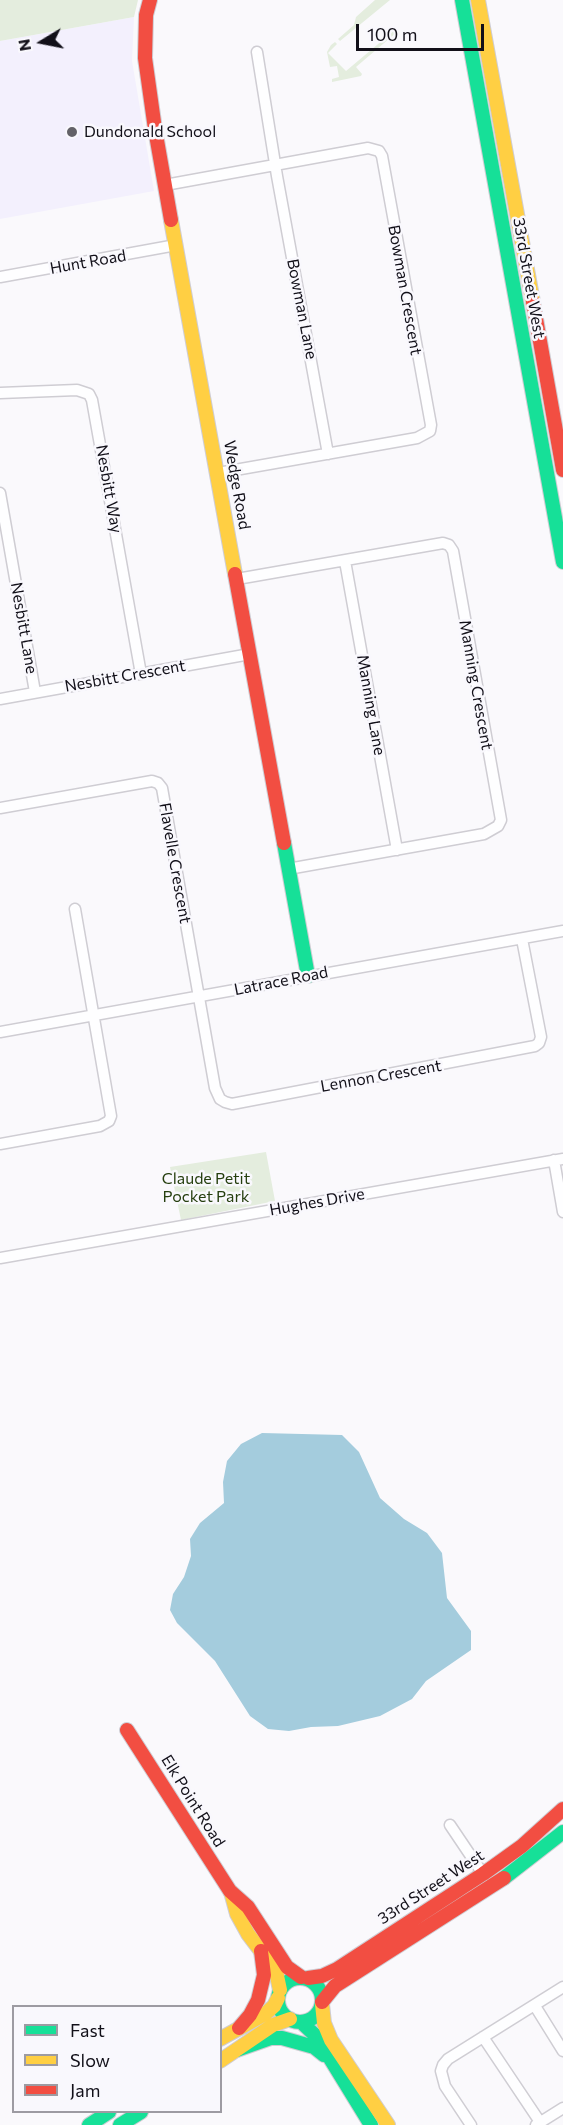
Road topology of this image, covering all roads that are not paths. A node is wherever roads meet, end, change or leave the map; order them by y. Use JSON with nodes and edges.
{"nodes":[{"id":1,"x":150,"y":0,"type":"edge"},
{"id":2,"x":462,"y":0,"type":"edge"},
{"id":3,"x":478,"y":0,"type":"edge"},
{"id":4,"x":257,"y":52,"type":"dead end"},
{"id":5,"x":275,"y":165,"type":"junction"},
{"id":6,"x":165,"y":185,"type":"junction"},
{"id":7,"x":176,"y":245,"type":"junction"},
{"id":8,"x":0,"y":278,"type":"edge"},
{"id":9,"x":0,"y":393,"type":"edge"},
{"id":10,"x":561,"y":442,"type":"edge"},
{"id":11,"x":542,"y":445,"type":"junction"},
{"id":12,"x":328,"y":454,"type":"junction"},
{"id":13,"x":563,"y":470,"type":"edge"},
{"id":14,"x":218,"y":473,"type":"junction"},
{"id":15,"x":0,"y":493,"type":"edge"},
{"id":16,"x":345,"y":561,"type":"junction"},
{"id":17,"x":563,"y":562,"type":"edge"},
{"id":18,"x":237,"y":579,"type":"junction"},
{"id":19,"x":250,"y":654,"type":"junction"},
{"id":20,"x":141,"y":674,"type":"junction"},
{"id":21,"x":35,"y":692,"type":"junction"},
{"id":22,"x":0,"y":699,"type":"edge"},
{"id":23,"x":0,"y":808,"type":"edge"},
{"id":24,"x":397,"y":850,"type":"junction"},
{"id":25,"x":288,"y":869,"type":"junction"},
{"id":26,"x":75,"y":909,"type":"dead end"},
{"id":27,"x":563,"y":932,"type":"edge"},
{"id":28,"x":522,"y":939,"type":"junction"},
{"id":29,"x":308,"y":976,"type":"junction"},
{"id":30,"x":199,"y":997,"type":"junction"},
{"id":31,"x":94,"y":1015,"type":"junction"},
{"id":32,"x":0,"y":1032,"type":"edge"},
{"id":33,"x":0,"y":1144,"type":"edge"},
{"id":34,"x":558,"y":1160,"type":"edge"},
{"id":35,"x":563,"y":1212,"type":"edge"},
{"id":36,"x":0,"y":1258,"type":"edge"},
{"id":37,"x":127,"y":1730,"type":"dead end"},
{"id":38,"x":563,"y":1809,"type":"edge"},
{"id":39,"x":450,"y":1825,"type":"dead end"},
{"id":40,"x":563,"y":1832,"type":"edge"},
{"id":41,"x":483,"y":1874,"type":"junction"},
{"id":42,"x":230,"y":1891,"type":"junction"},
{"id":43,"x":261,"y":1949,"type":"junction"},
{"id":44,"x":304,"y":1978,"type":"junction"},
{"id":45,"x":563,"y":1987,"type":"edge"},
{"id":46,"x":279,"y":1994,"type":"junction"},
{"id":47,"x":322,"y":2003,"type":"junction"},
{"id":48,"x":535,"y":2006,"type":"junction"},
{"id":49,"x":295,"y":2021,"type":"junction"},
{"id":50,"x":239,"y":2028,"type":"junction"},
{"id":51,"x":483,"y":2037,"type":"junction"},
{"id":52,"x":222,"y":2038,"type":"edge"},
{"id":53,"x":237,"y":2050,"type":"junction"},
{"id":54,"x":563,"y":2051,"type":"edge"},
{"id":55,"x":222,"y":2060,"type":"edge"},
{"id":56,"x":330,"y":2060,"type":"junction"},
{"id":57,"x":563,"y":2108,"type":"edge"},
{"id":58,"x":107,"y":2113,"type":"edge"},
{"id":59,"x":139,"y":2113,"type":"edge"},
{"id":60,"x":538,"y":2123,"type":"edge"},
{"id":61,"x":89,"y":2125,"type":"edge"},
{"id":62,"x":120,"y":2125,"type":"edge"},
{"id":63,"x":371,"y":2125,"type":"edge"},
{"id":64,"x":388,"y":2125,"type":"edge"},
{"id":65,"x":471,"y":2125,"type":"edge"}],
"edges":[{"from":1,"to":6,"type":"main road","name":"Wedge Road"},
{"from":2,"to":11,"type":"main road","name":"33rd Street West"},
{"from":3,"to":10,"type":"main road","name":"33rd Street West"},
{"from":4,"to":5,"type":"street","name":"Bowman Lane"},
{"from":5,"to":6,"type":"street","name":"Bowman Crescent"},
{"from":5,"to":12,"type":"street","name":"Bowman Lane"},
{"from":5,"to":12,"type":"street","name":"Bowman Crescent"},
{"from":6,"to":7,"type":"main road","name":"Wedge Road"},
{"from":7,"to":8,"type":"street","name":"Hunt Road"},
{"from":7,"to":14,"type":"main road","name":"Wedge Road"},
{"from":9,"to":20,"type":"street","name":"Nesbitt Way"},
{"from":10,"to":11,"type":"street"},
{"from":10,"to":13,"type":"main road","name":"33rd Street West"},
{"from":11,"to":17,"type":"main road","name":"33rd Street West"},
{"from":12,"to":14,"type":"street","name":"Bowman Crescent"},
{"from":14,"to":18,"type":"main road","name":"Wedge Road"},
{"from":15,"to":21,"type":"street","name":"Nesbitt Lane"},
{"from":16,"to":18,"type":"street","name":"Manning Crescent"},
{"from":16,"to":24,"type":"street","name":"Manning Lane"},
{"from":16,"to":24,"type":"street","name":"Manning Crescent"},
{"from":18,"to":19,"type":"main road","name":"Wedge Road"},
{"from":19,"to":20,"type":"street","name":"Nesbitt Crescent"},
{"from":19,"to":25,"type":"main road","name":"Wedge Road"},
{"from":20,"to":21,"type":"street","name":"Nesbitt Crescent"},
{"from":21,"to":22,"type":"street","name":"Nesbitt Crescent"},
{"from":23,"to":30,"type":"street","name":"Flavelle Crescent"},
{"from":24,"to":25,"type":"street","name":"Manning Crescent"},
{"from":25,"to":29,"type":"main road","name":"Wedge Road"},
{"from":26,"to":31,"type":"street"},
{"from":27,"to":28,"type":"street","name":"Latrace Road"},
{"from":28,"to":29,"type":"street","name":"Latrace Road"},
{"from":28,"to":30,"type":"street","name":"Lennon Crescent"},
{"from":29,"to":30,"type":"street","name":"Latrace Road"},
{"from":30,"to":31,"type":"street","name":"Latrace Road"},
{"from":31,"to":32,"type":"street","name":"Latrace Road"},
{"from":31,"to":33,"type":"street"},
{"from":34,"to":35,"type":"street"},
{"from":34,"to":36,"type":"street","name":"Hughes Drive"},
{"from":37,"to":42,"type":"main road","name":"Elk Point Road"},
{"from":38,"to":41,"type":"main road","name":"33rd Street West"},
{"from":39,"to":41,"type":"street"},
{"from":40,"to":47,"type":"main road","name":"33rd Street West"},
{"from":41,"to":44,"type":"main road","name":"33rd Street West"},
{"from":42,"to":43,"type":"main road","name":"Elk Point Road"},
{"from":42,"to":44,"type":"main road","name":"Elk Point Road"},
{"from":43,"to":46,"type":"main road","name":"Elk Point Road"},
{"from":43,"to":50,"type":"main road"},
{"from":44,"to":46,"type":"main road","name":"33rd Street West"},
{"from":44,"to":47,"type":"main road"},
{"from":45,"to":48,"type":"street"},
{"from":46,"to":49,"type":"main road"},
{"from":46,"to":50,"type":"main road","name":"33rd Street West"},
{"from":47,"to":49,"type":"main road","name":"33rd Street West"},
{"from":47,"to":64,"type":"main road"},
{"from":48,"to":51,"type":"street"},
{"from":48,"to":54,"type":"street"},
{"from":49,"to":53,"type":"main road","name":"33rd Street West"},
{"from":49,"to":56,"type":"main road"},
{"from":50,"to":52,"type":"main road","name":"33rd Street West"},
{"from":51,"to":60,"type":"street"},
{"from":51,"to":65,"type":"street"},
{"from":53,"to":55,"type":"main road","name":"33rd Street West"},
{"from":53,"to":56,"type":"main road"},
{"from":56,"to":63,"type":"main road"},
{"from":57,"to":60,"type":"street"},
{"from":58,"to":61,"type":"main road"},
{"from":59,"to":62,"type":"main road"}]}
